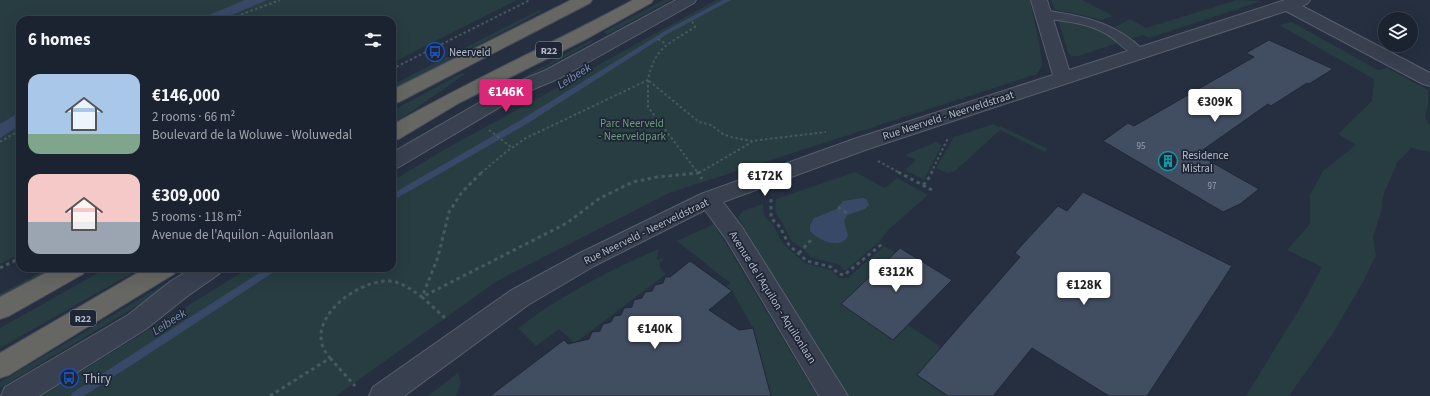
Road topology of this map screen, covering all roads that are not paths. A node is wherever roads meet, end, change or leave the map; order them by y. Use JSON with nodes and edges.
{"nodes":[{"id":1,"x":584,"y":0,"type":"edge"},
{"id":2,"x":645,"y":0,"type":"edge"},
{"id":3,"x":688,"y":0,"type":"edge"},
{"id":4,"x":1295,"y":2,"type":"edge"},
{"id":5,"x":1041,"y":7,"type":"edge"},
{"id":6,"x":1140,"y":53,"type":"junction"},
{"id":7,"x":1064,"y":78,"type":"junction"},
{"id":8,"x":1430,"y":80,"type":"edge"},
{"id":9,"x":396,"y":96,"type":"edge"},
{"id":10,"x":396,"y":132,"type":"edge"},
{"id":11,"x":396,"y":160,"type":"edge"},
{"id":12,"x":709,"y":199,"type":"junction"},
{"id":13,"x":68,"y":272,"type":"edge"},
{"id":14,"x":159,"y":272,"type":"edge"},
{"id":15,"x":205,"y":272,"type":"edge"},
{"id":16,"x":0,"y":309,"type":"edge"},
{"id":17,"x":0,"y":368,"type":"edge"},
{"id":18,"x":15,"y":396,"type":"edge"},
{"id":19,"x":384,"y":396,"type":"edge"},
{"id":20,"x":834,"y":396,"type":"edge"}],
"edges":[{"from":1,"to":9,"type":"highway","number":"R22"},
{"from":2,"to":10,"type":"highway","number":"R22"},
{"from":3,"to":11,"type":"street"},
{"from":4,"to":6,"type":"street","name":"Rue Neerveld - Neerveldstraat"},
{"from":4,"to":8,"type":"street"},
{"from":5,"to":6,"type":"lane"},
{"from":5,"to":7,"type":"street"},
{"from":6,"to":7,"type":"street","name":"Rue Neerveld - Neerveldstraat"},
{"from":7,"to":12,"type":"street","name":"Rue Neerveld - Neerveldstraat"},
{"from":12,"to":19,"type":"street","name":"Rue Neerveld - Neerveldstraat"},
{"from":12,"to":20,"type":"street","name":"Avenue de l'Aquilon - Aquilonlaan"},
{"from":13,"to":16,"type":"highway"},
{"from":14,"to":17,"type":"highway","number":"R22"},
{"from":15,"to":18,"type":"street"}]}
